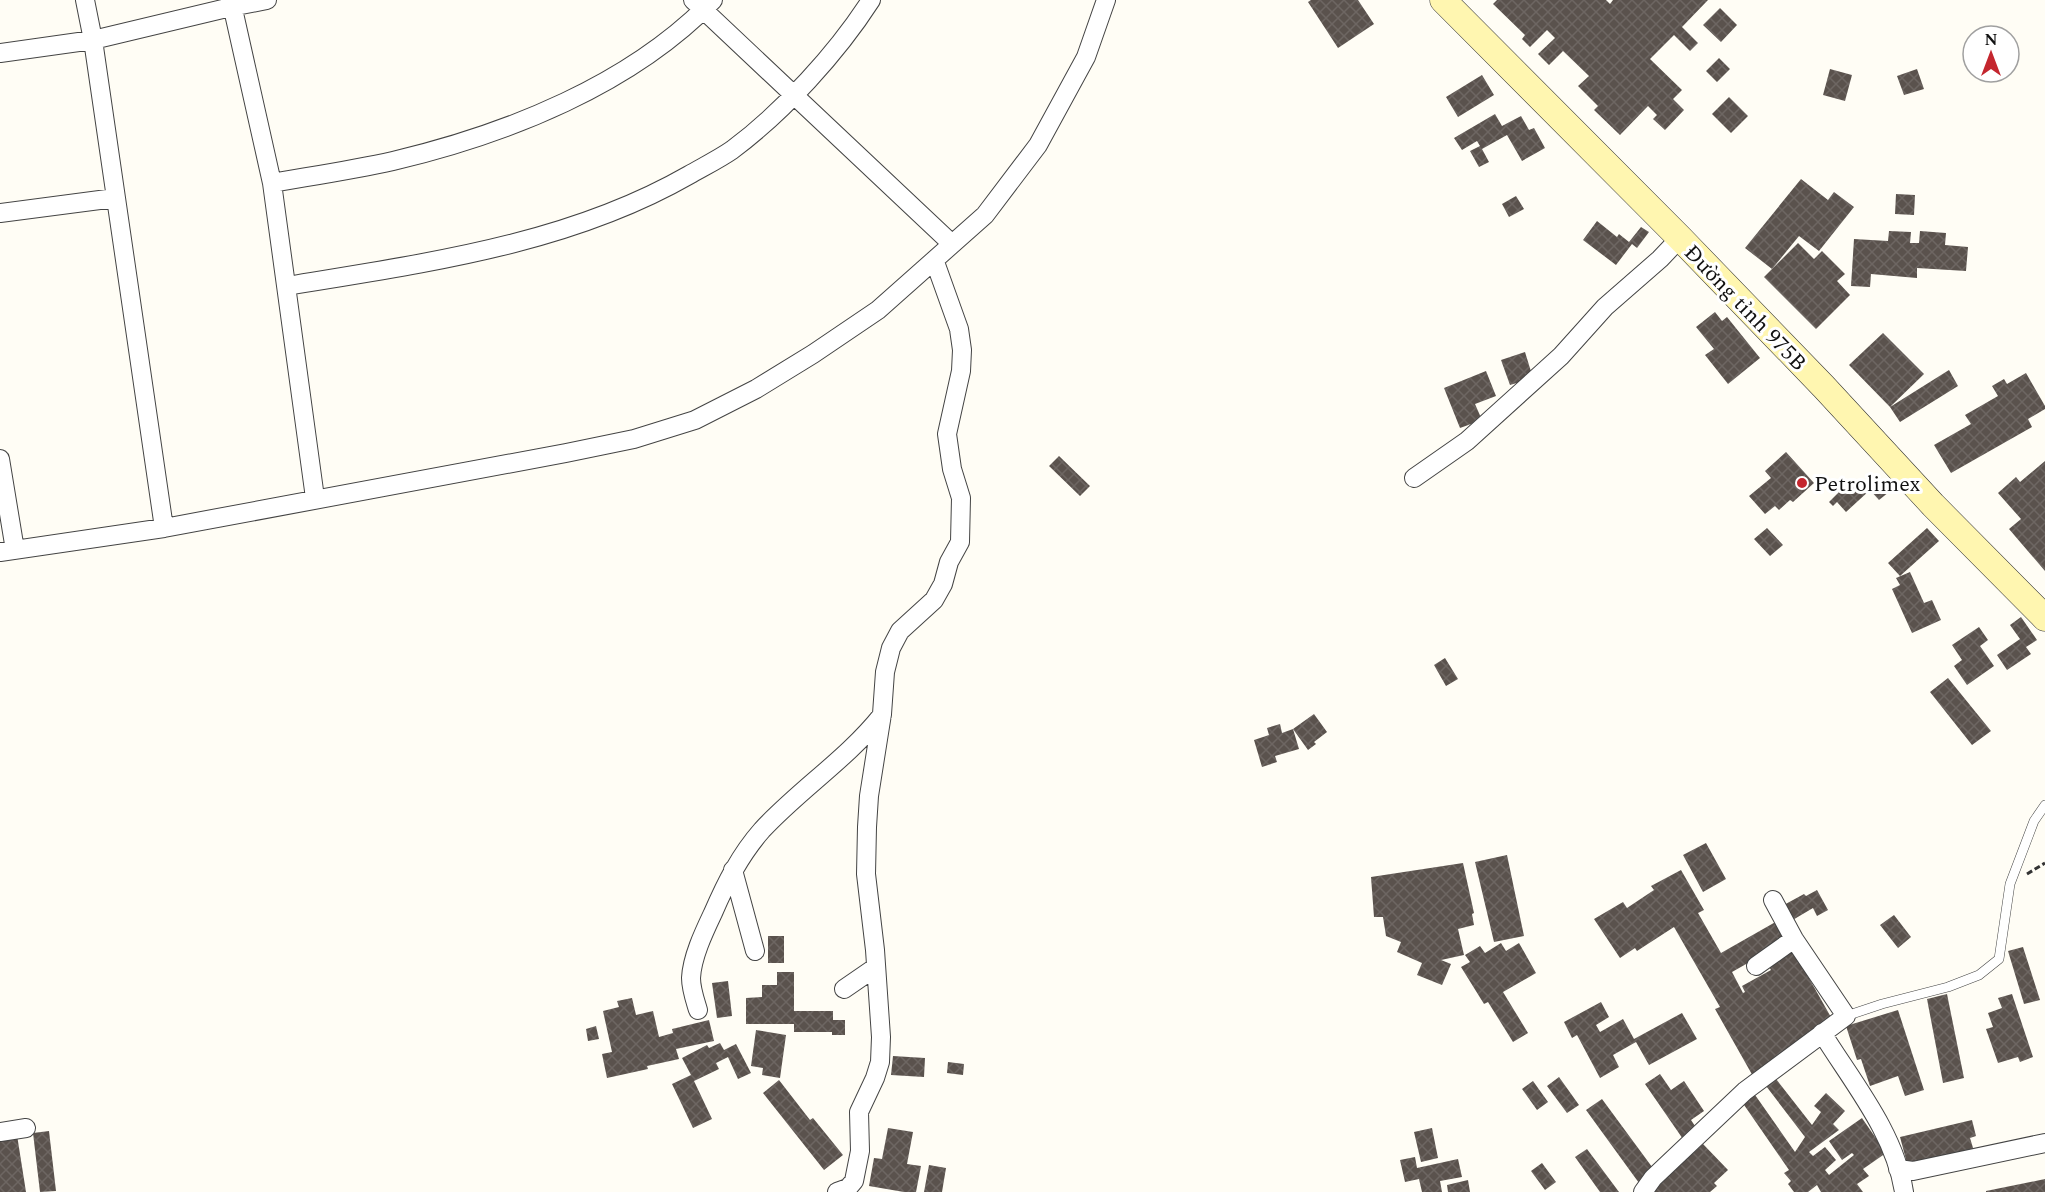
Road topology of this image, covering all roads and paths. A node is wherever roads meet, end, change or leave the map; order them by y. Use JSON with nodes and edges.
{"nodes":[{"id":1,"x":85,"y":0,"type":"edge"},
{"id":2,"x":267,"y":0,"type":"edge"},
{"id":3,"x":871,"y":0,"type":"edge"},
{"id":4,"x":1106,"y":0,"type":"edge"},
{"id":5,"x":1443,"y":0,"type":"edge"},
{"id":6,"x":231,"y":3,"type":"edge"},
{"id":7,"x":703,"y":3,"type":"edge"},
{"id":8,"x":93,"y":40,"type":"junction"},
{"id":9,"x":0,"y":52,"type":"edge"},
{"id":10,"x":793,"y":96,"type":"junction"},
{"id":11,"x":272,"y":183,"type":"junction"},
{"id":12,"x":115,"y":198,"type":"junction"},
{"id":13,"x":0,"y":213,"type":"edge"},
{"id":14,"x":1680,"y":238,"type":"junction"},
{"id":15,"x":952,"y":244,"type":"junction"},
{"id":16,"x":935,"y":262,"type":"junction"},
{"id":17,"x":287,"y":286,"type":"junction"},
{"id":18,"x":0,"y":459,"type":"edge"},
{"id":19,"x":1414,"y":478,"type":"dead end"},
{"id":20,"x":315,"y":498,"type":"junction"},
{"id":21,"x":164,"y":528,"type":"junction"},
{"id":22,"x":8,"y":551,"type":"edge"},
{"id":23,"x":2045,"y":618,"type":"edge"},
{"id":24,"x":882,"y":714,"type":"junction"},
{"id":25,"x":2045,"y":805,"type":"edge"},
{"id":26,"x":734,"y":870,"type":"junction"},
{"id":27,"x":1773,"y":900,"type":"dead end"},
{"id":28,"x":1794,"y":939,"type":"junction"},
{"id":29,"x":755,"y":951,"type":"dead end"},
{"id":30,"x":1756,"y":966,"type":"dead end"},
{"id":31,"x":876,"y":967,"type":"junction"},
{"id":32,"x":844,"y":989,"type":"dead end"},
{"id":33,"x":698,"y":1010,"type":"dead end"},
{"id":34,"x":1846,"y":1016,"type":"junction"},
{"id":35,"x":1822,"y":1033,"type":"junction"},
{"id":36,"x":26,"y":1128,"type":"dead end"},
{"id":37,"x":0,"y":1132,"type":"edge"},
{"id":38,"x":2045,"y":1143,"type":"edge"},
{"id":39,"x":1898,"y":1169,"type":"junction"},
{"id":40,"x":837,"y":1192,"type":"edge"},
{"id":41,"x":1643,"y":1192,"type":"edge"},
{"id":42,"x":1904,"y":1192,"type":"edge"}],
"edges":[{"from":1,"to":8,"type":"street"},
{"from":2,"to":6,"type":"street"},
{"from":3,"to":10,"type":"street"},
{"from":4,"to":15,"type":"street"},
{"from":5,"to":14,"type":"main road","name":"Đường tỉnh 975B"},
{"from":6,"to":8,"type":"street"},
{"from":6,"to":11,"type":"street"},
{"from":7,"to":10,"type":"street"},
{"from":7,"to":11,"type":"street"},
{"from":8,"to":9,"type":"street"},
{"from":8,"to":12,"type":"street"},
{"from":10,"to":15,"type":"street"},
{"from":10,"to":17,"type":"street"},
{"from":11,"to":17,"type":"street"},
{"from":12,"to":13,"type":"street"},
{"from":12,"to":21,"type":"street"},
{"from":14,"to":19,"type":"street"},
{"from":14,"to":23,"type":"main road","name":"Đường tỉnh 975B"},
{"from":15,"to":16,"type":"street"},
{"from":16,"to":20,"type":"street"},
{"from":16,"to":24,"type":"street"},
{"from":17,"to":20,"type":"street"},
{"from":18,"to":22,"type":"street"},
{"from":20,"to":21,"type":"street"},
{"from":21,"to":22,"type":"street"},
{"from":24,"to":26,"type":"street"},
{"from":24,"to":31,"type":"street"},
{"from":25,"to":34,"type":"lane"},
{"from":26,"to":29,"type":"street"},
{"from":26,"to":33,"type":"street"},
{"from":27,"to":28,"type":"street"},
{"from":28,"to":30,"type":"street"},
{"from":28,"to":34,"type":"street"},
{"from":31,"to":32,"type":"street"},
{"from":31,"to":40,"type":"street"},
{"from":34,"to":35,"type":"street"},
{"from":35,"to":39,"type":"street"},
{"from":35,"to":41,"type":"street"},
{"from":36,"to":37,"type":"street"},
{"from":38,"to":39,"type":"street"},
{"from":39,"to":42,"type":"street"}]}
